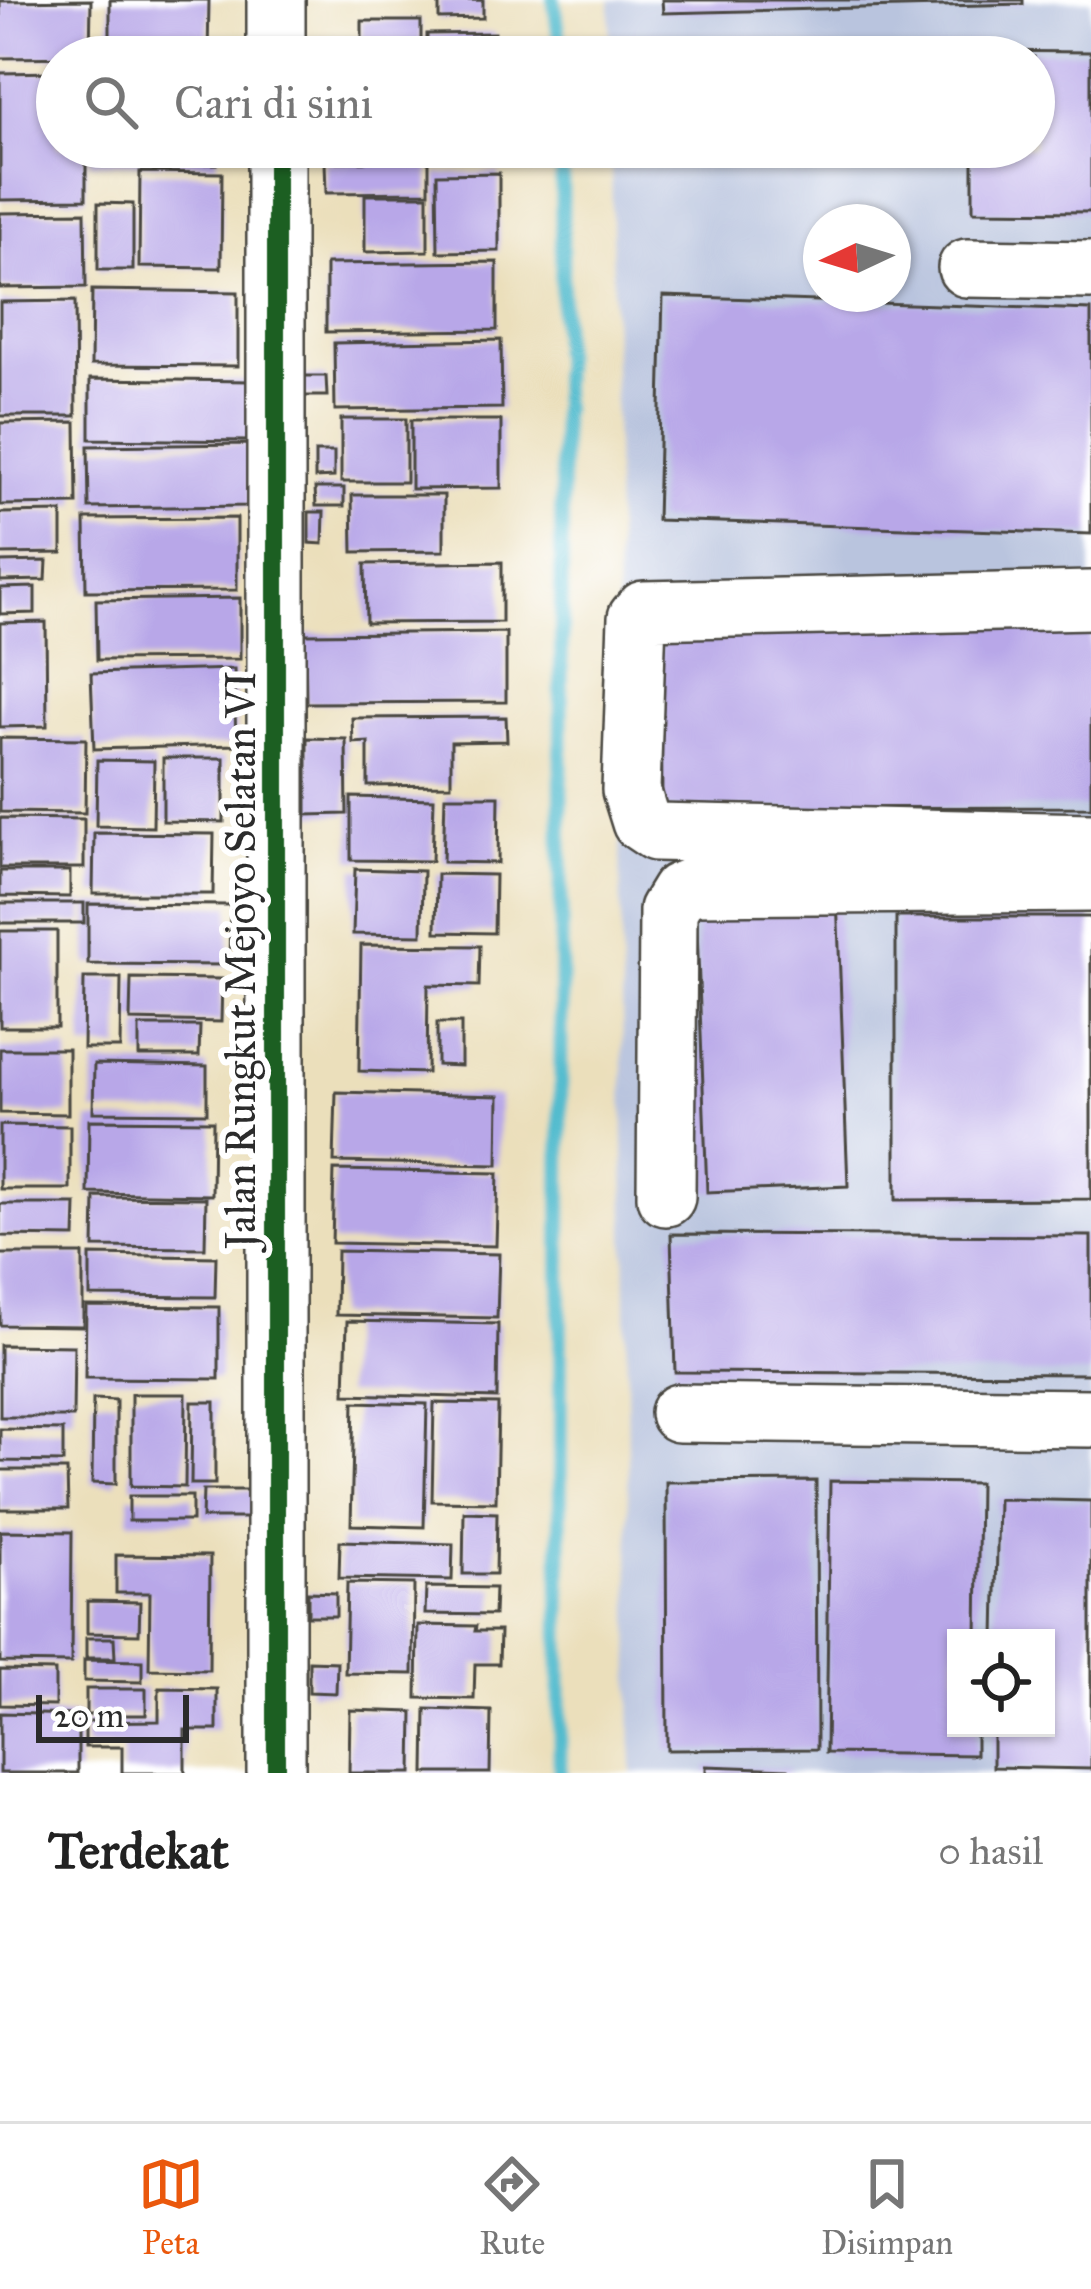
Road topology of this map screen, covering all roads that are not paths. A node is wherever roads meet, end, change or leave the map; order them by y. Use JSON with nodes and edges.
{"nodes":[{"id":1,"x":276,"y":0,"type":"edge"},
{"id":2,"x":276,"y":36,"type":"edge"},
{"id":3,"x":276,"y":168,"type":"edge"},
{"id":4,"x":967,"y":268,"type":"dead end"},
{"id":5,"x":1091,"y":270,"type":"edge"},
{"id":6,"x":1091,"y":572,"type":"edge"},
{"id":7,"x":634,"y":584,"type":"dead end"},
{"id":8,"x":1091,"y":600,"type":"edge"},
{"id":9,"x":1091,"y":842,"type":"edge"},
{"id":10,"x":1091,"y":883,"type":"edge"},
{"id":11,"x":666,"y":1196,"type":"dead end"},
{"id":12,"x":679,"y":1413,"type":"dead end"},
{"id":13,"x":1091,"y":1418,"type":"edge"},
{"id":14,"x":276,"y":1773,"type":"edge"}],
"edges":[{"from":1,"to":2,"type":"street"},
{"from":3,"to":14,"type":"street","name":"Jalan Rungkut Mejoyo Selatan VI"},
{"from":4,"to":5,"type":"street"},
{"from":6,"to":7,"type":"street"},
{"from":8,"to":9,"type":"street"},
{"from":10,"to":11,"type":"street"},
{"from":12,"to":13,"type":"street"}]}
